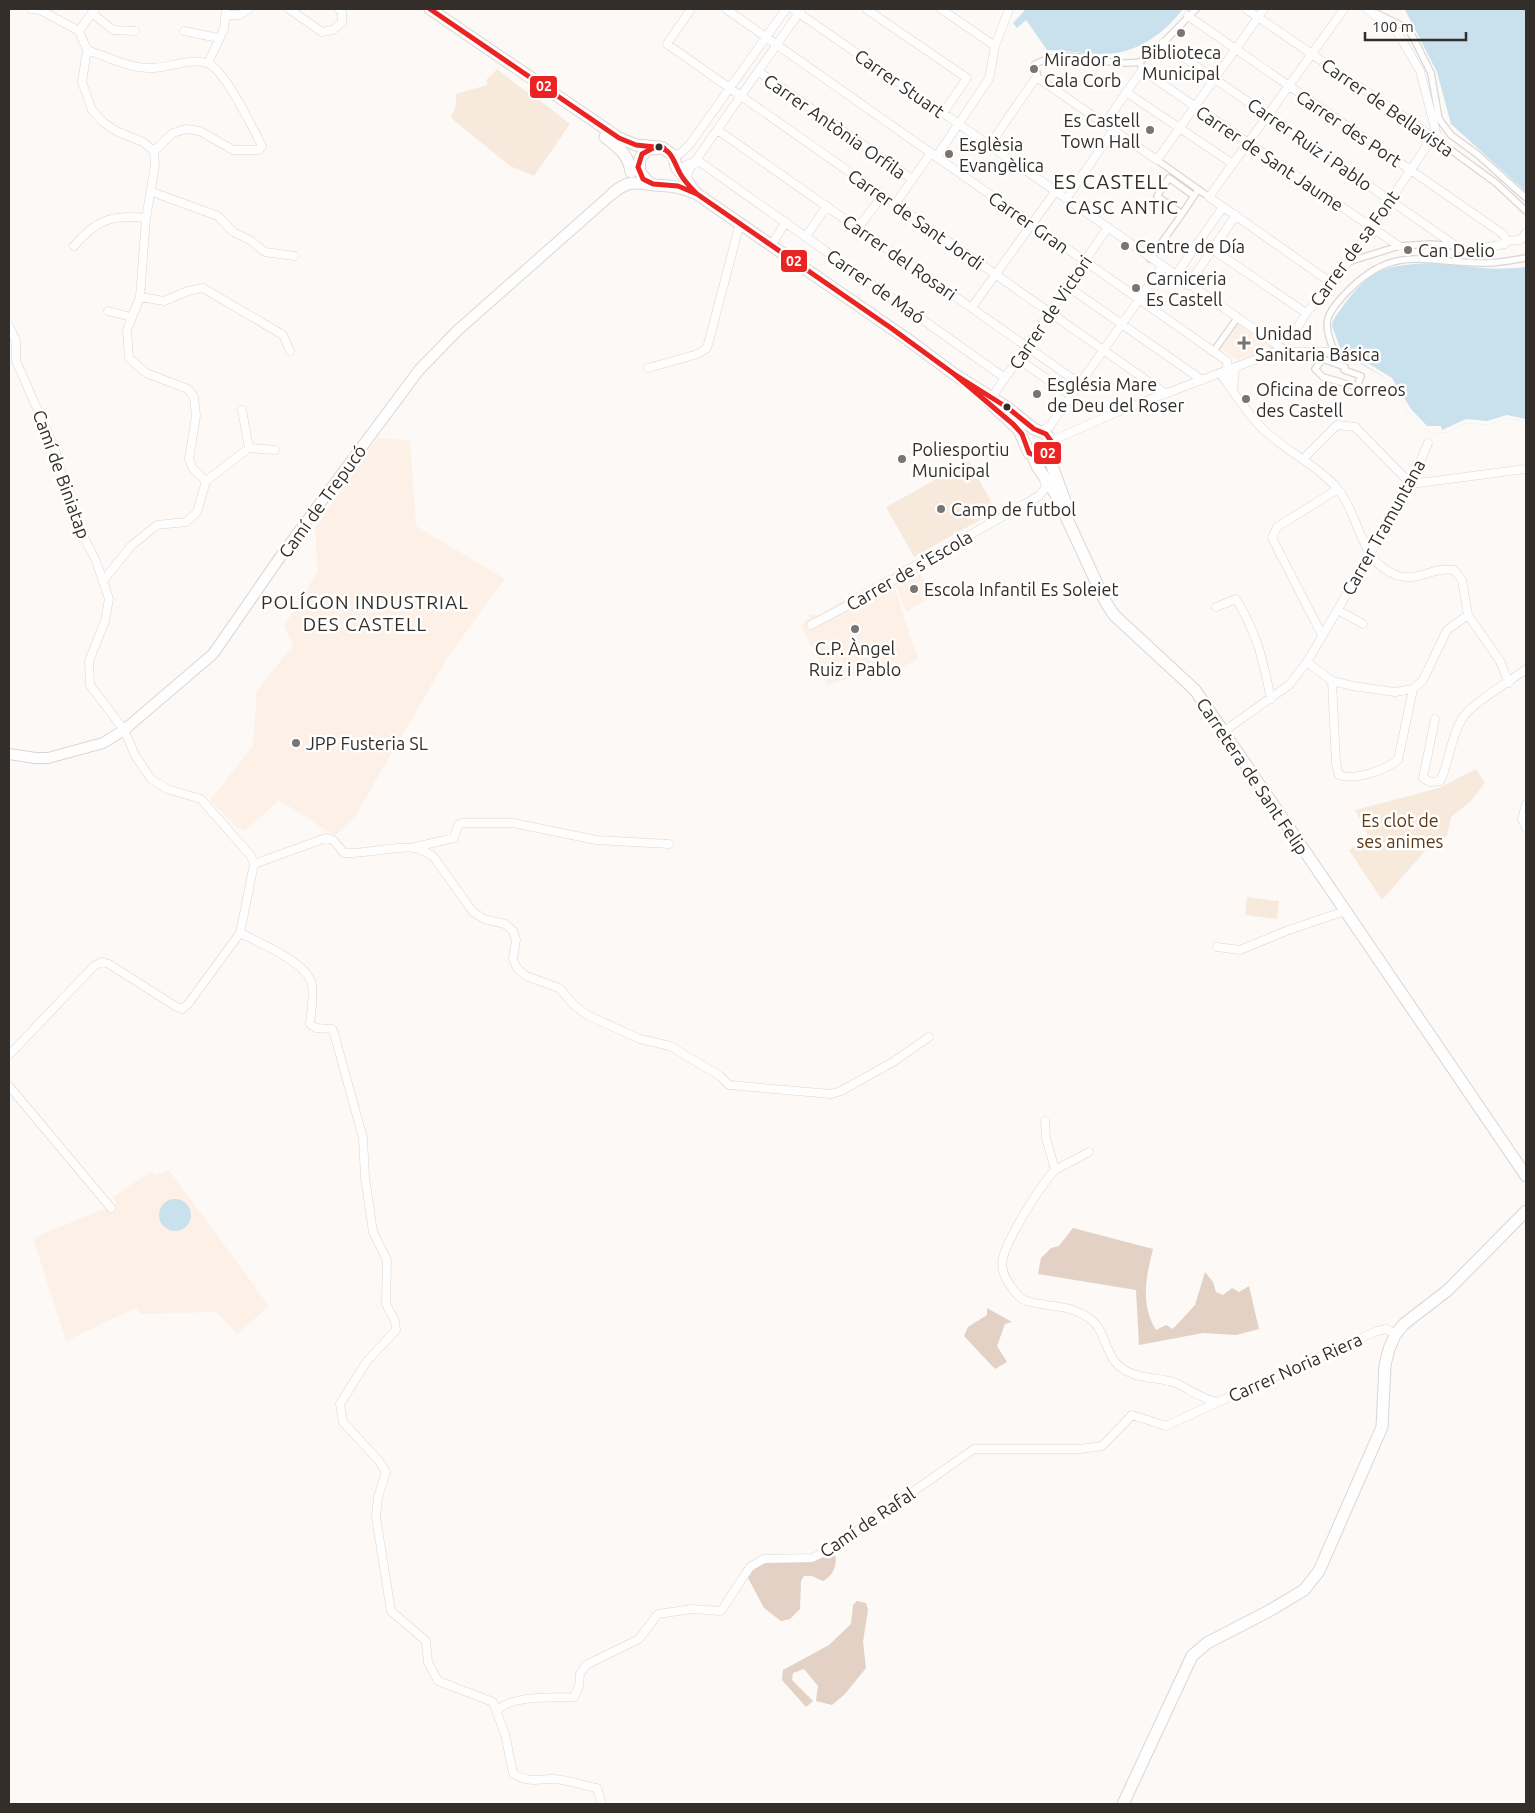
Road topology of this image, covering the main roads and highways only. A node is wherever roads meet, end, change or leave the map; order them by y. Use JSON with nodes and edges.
{"nodes":[{"id":1,"x":430,"y":9,"type":"edge"},
{"id":2,"x":560,"y":99,"type":"junction"},
{"id":3,"x":606,"y":130,"type":"junction"},
{"id":4,"x":658,"y":147,"type":"junction"},
{"id":5,"x":676,"y":165,"type":"junction"},
{"id":6,"x":636,"y":166,"type":"junction"},
{"id":7,"x":649,"y":183,"type":"junction"},
{"id":8,"x":661,"y":184,"type":"junction"},
{"id":9,"x":696,"y":193,"type":"junction"},
{"id":10,"x":954,"y":374,"type":"junction"},
{"id":11,"x":1038,"y":430,"type":"junction"},
{"id":12,"x":1023,"y":438,"type":"junction"},
{"id":13,"x":1050,"y":447,"type":"junction"},
{"id":14,"x":1033,"y":456,"type":"junction"},
{"id":15,"x":1078,"y":543,"type":"junction"},
{"id":16,"x":1526,"y":1176,"type":"edge"},
{"id":17,"x":1526,"y":1211,"type":"edge"},
{"id":18,"x":1123,"y":1804,"type":"edge"}],
"edges":[{"from":1,"to":2,"type":"main road"},
{"from":2,"to":3,"type":"main road"},
{"from":2,"to":6,"type":"main road"},
{"from":3,"to":4,"type":"main road"},
{"from":3,"to":6,"type":"main road"},
{"from":4,"to":5,"type":"main road"},
{"from":4,"to":6,"type":"main road"},
{"from":5,"to":8,"type":"main road"},
{"from":5,"to":9,"type":"main road"},
{"from":6,"to":7,"type":"main road"},
{"from":6,"to":7,"type":"main road"},
{"from":7,"to":8,"type":"main road"},
{"from":8,"to":9,"type":"main road"},
{"from":9,"to":10,"type":"main road"},
{"from":10,"to":11,"type":"main road"},
{"from":10,"to":12,"type":"main road"},
{"from":11,"to":12,"type":"main road"},
{"from":11,"to":13,"type":"main road"},
{"from":12,"to":14,"type":"main road"},
{"from":13,"to":14,"type":"main road"},
{"from":13,"to":15,"type":"main road"},
{"from":14,"to":15,"type":"main road","name":"Carretera de Sant Felip"},
{"from":15,"to":16,"type":"main road","name":"Carretera de Sant Felip"},
{"from":17,"to":18,"type":"main road"}]}
